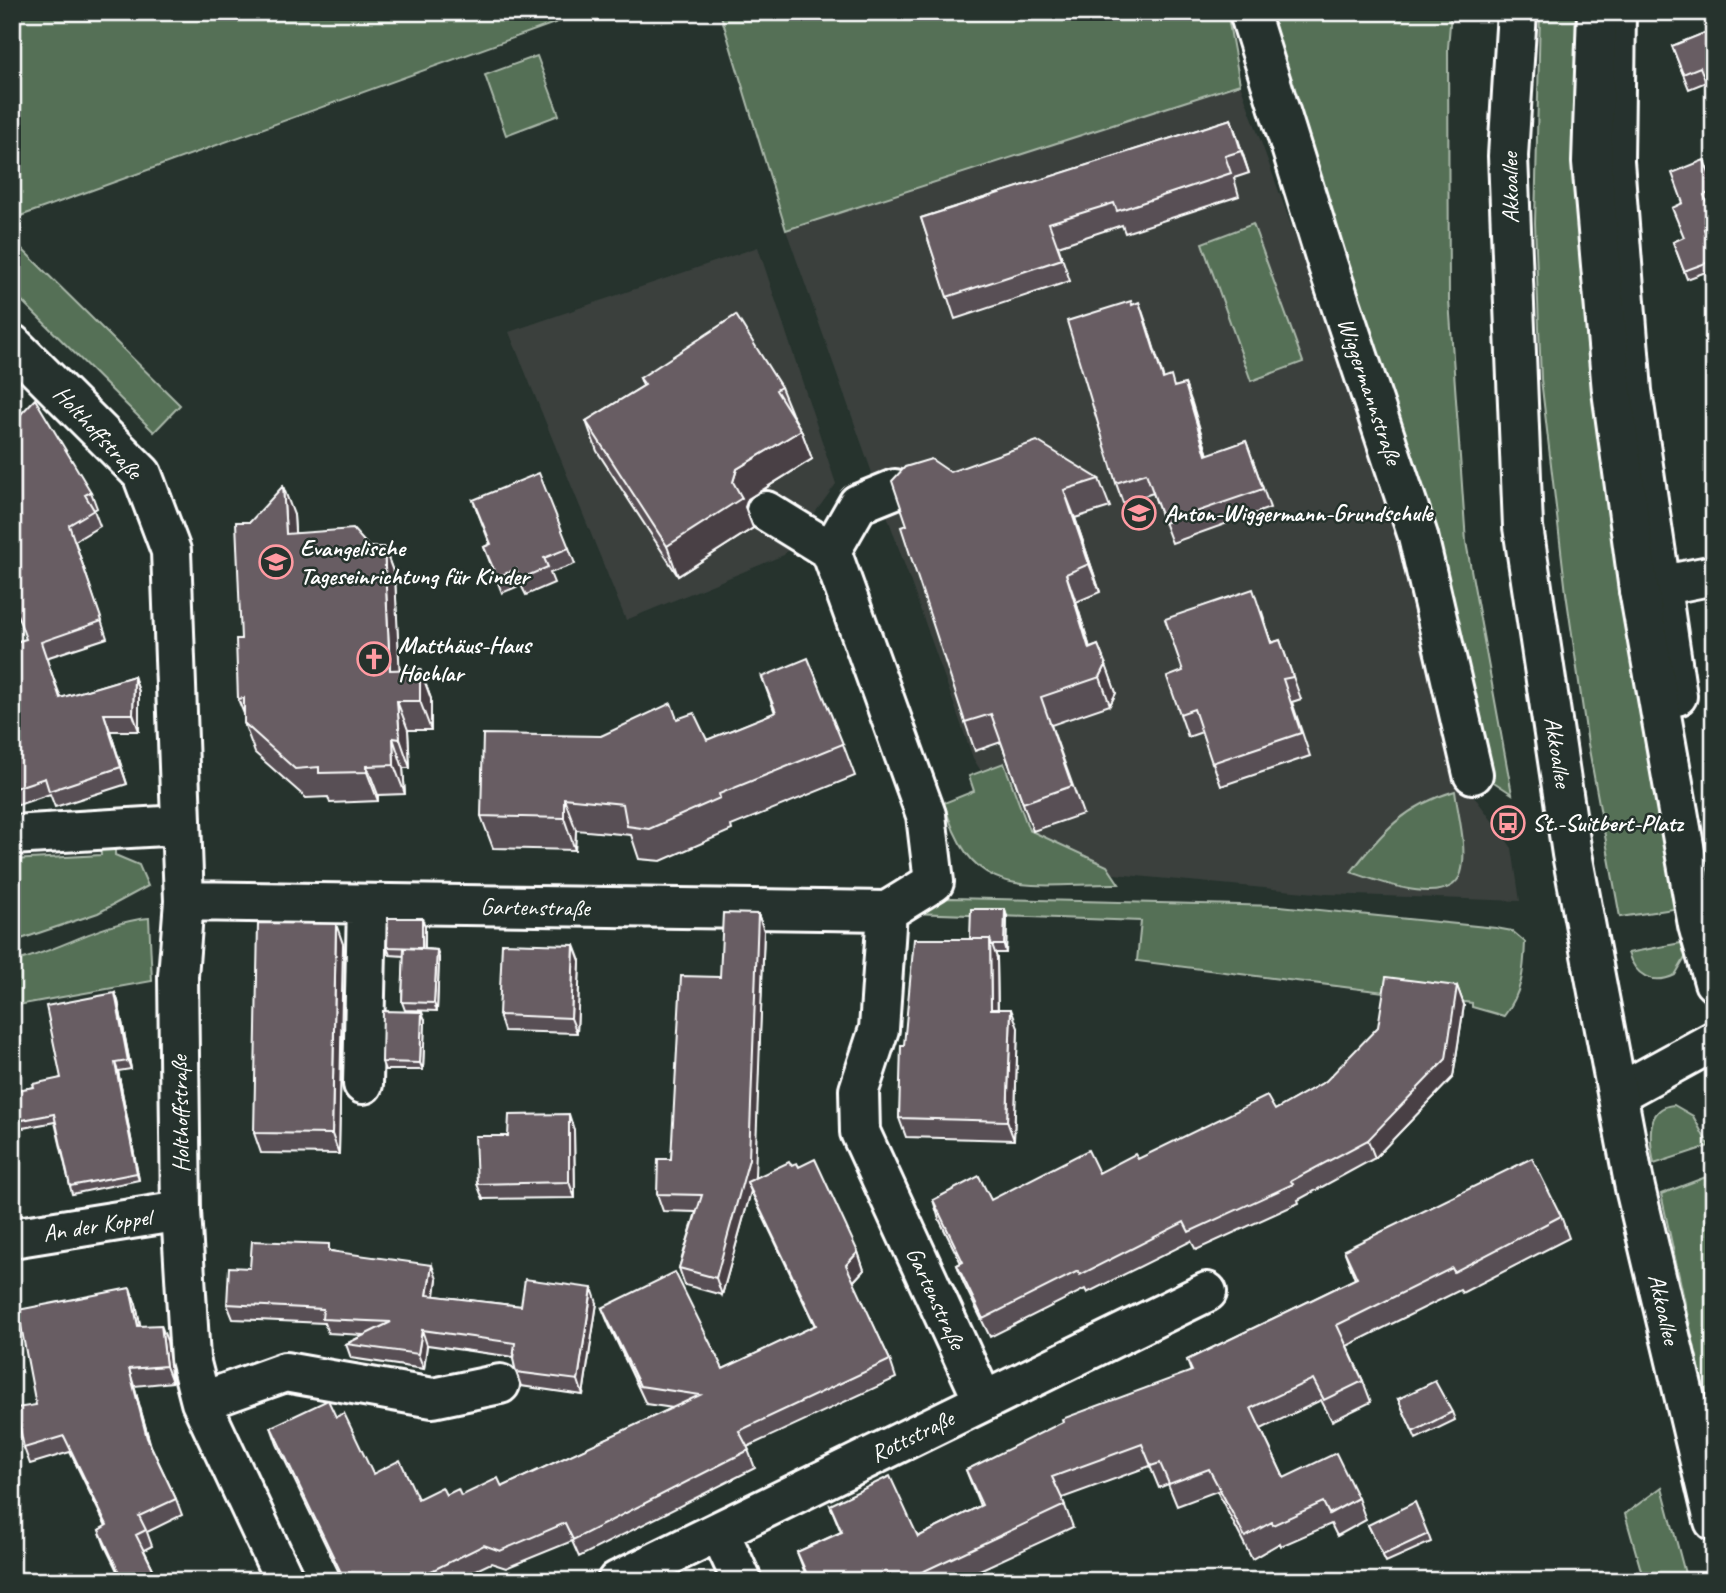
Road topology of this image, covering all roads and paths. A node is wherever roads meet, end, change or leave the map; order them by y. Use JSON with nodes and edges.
{"nodes":[{"id":1,"x":1250,"y":12,"type":"edge"},
{"id":2,"x":1517,"y":12,"type":"edge"},
{"id":3,"x":1597,"y":12,"type":"edge"},
{"id":4,"x":1616,"y":12,"type":"edge"},
{"id":5,"x":12,"y":344,"type":"edge"},
{"id":6,"x":895,"y":489,"type":"edge"},
{"id":7,"x":766,"y":511,"type":"dead end"},
{"id":8,"x":831,"y":551,"type":"junction"},
{"id":9,"x":1714,"y":575,"type":"edge"},
{"id":10,"x":1649,"y":588,"type":"junction"},
{"id":11,"x":1473,"y":774,"type":"dead end"},
{"id":12,"x":180,"y":825,"type":"junction"},
{"id":13,"x":12,"y":835,"type":"edge"},
{"id":14,"x":184,"y":901,"type":"junction"},
{"id":15,"x":367,"y":905,"type":"junction"},
{"id":16,"x":1714,"y":908,"type":"edge"},
{"id":17,"x":887,"y":911,"type":"junction"},
{"id":18,"x":1714,"y":982,"type":"edge"},
{"id":19,"x":1714,"y":1041,"type":"edge"},
{"id":20,"x":363,"y":1084,"type":"dead end"},
{"id":21,"x":1619,"y":1093,"type":"junction"},
{"id":22,"x":181,"y":1211,"type":"junction"},
{"id":23,"x":12,"y":1238,"type":"edge"},
{"id":24,"x":1207,"y":1292,"type":"dead end"},
{"id":25,"x":500,"y":1384,"type":"dead end"},
{"id":26,"x":984,"y":1401,"type":"junction"},
{"id":27,"x":201,"y":1402,"type":"junction"},
{"id":28,"x":1714,"y":1521,"type":"edge"},
{"id":29,"x":719,"y":1531,"type":"junction"},
{"id":30,"x":285,"y":1581,"type":"edge"},
{"id":31,"x":617,"y":1581,"type":"edge"},
{"id":32,"x":743,"y":1581,"type":"edge"}],
"edges":[{"from":1,"to":11,"type":"street","name":"Wiggermannstraße"},
{"from":2,"to":21,"type":"street","name":"Akkoallee"},
{"from":3,"to":10,"type":"street"},
{"from":4,"to":10,"type":"street"},
{"from":5,"to":12,"type":"street","name":"Holthoffstraße"},
{"from":6,"to":8,"type":"street"},
{"from":7,"to":8,"type":"street"},
{"from":8,"to":17,"type":"street"},
{"from":9,"to":10,"type":"street"},
{"from":10,"to":16,"type":"street"},
{"from":10,"to":18,"type":"street"},
{"from":12,"to":13,"type":"street"},
{"from":12,"to":14,"type":"street","name":"Holthoffstraße"},
{"from":14,"to":15,"type":"street","name":"Gartenstraße"},
{"from":14,"to":22,"type":"street","name":"Holthoffstraße"},
{"from":15,"to":17,"type":"street","name":"Gartenstraße"},
{"from":15,"to":20,"type":"street"},
{"from":17,"to":26,"type":"street","name":"Gartenstraße"},
{"from":19,"to":21,"type":"street"},
{"from":21,"to":28,"type":"street","name":"Akkoallee"},
{"from":22,"to":23,"type":"street","name":"An der Koppel"},
{"from":22,"to":27,"type":"street","name":"Holthoffstraße"},
{"from":24,"to":26,"type":"street","name":"Rottstraße"},
{"from":25,"to":27,"type":"street"},
{"from":26,"to":29,"type":"street","name":"Rottstraße"},
{"from":27,"to":30,"type":"street","name":"Holthoffstraße"},
{"from":29,"to":31,"type":"street","name":"Rottstraße"},
{"from":29,"to":32,"type":"street"}]}
